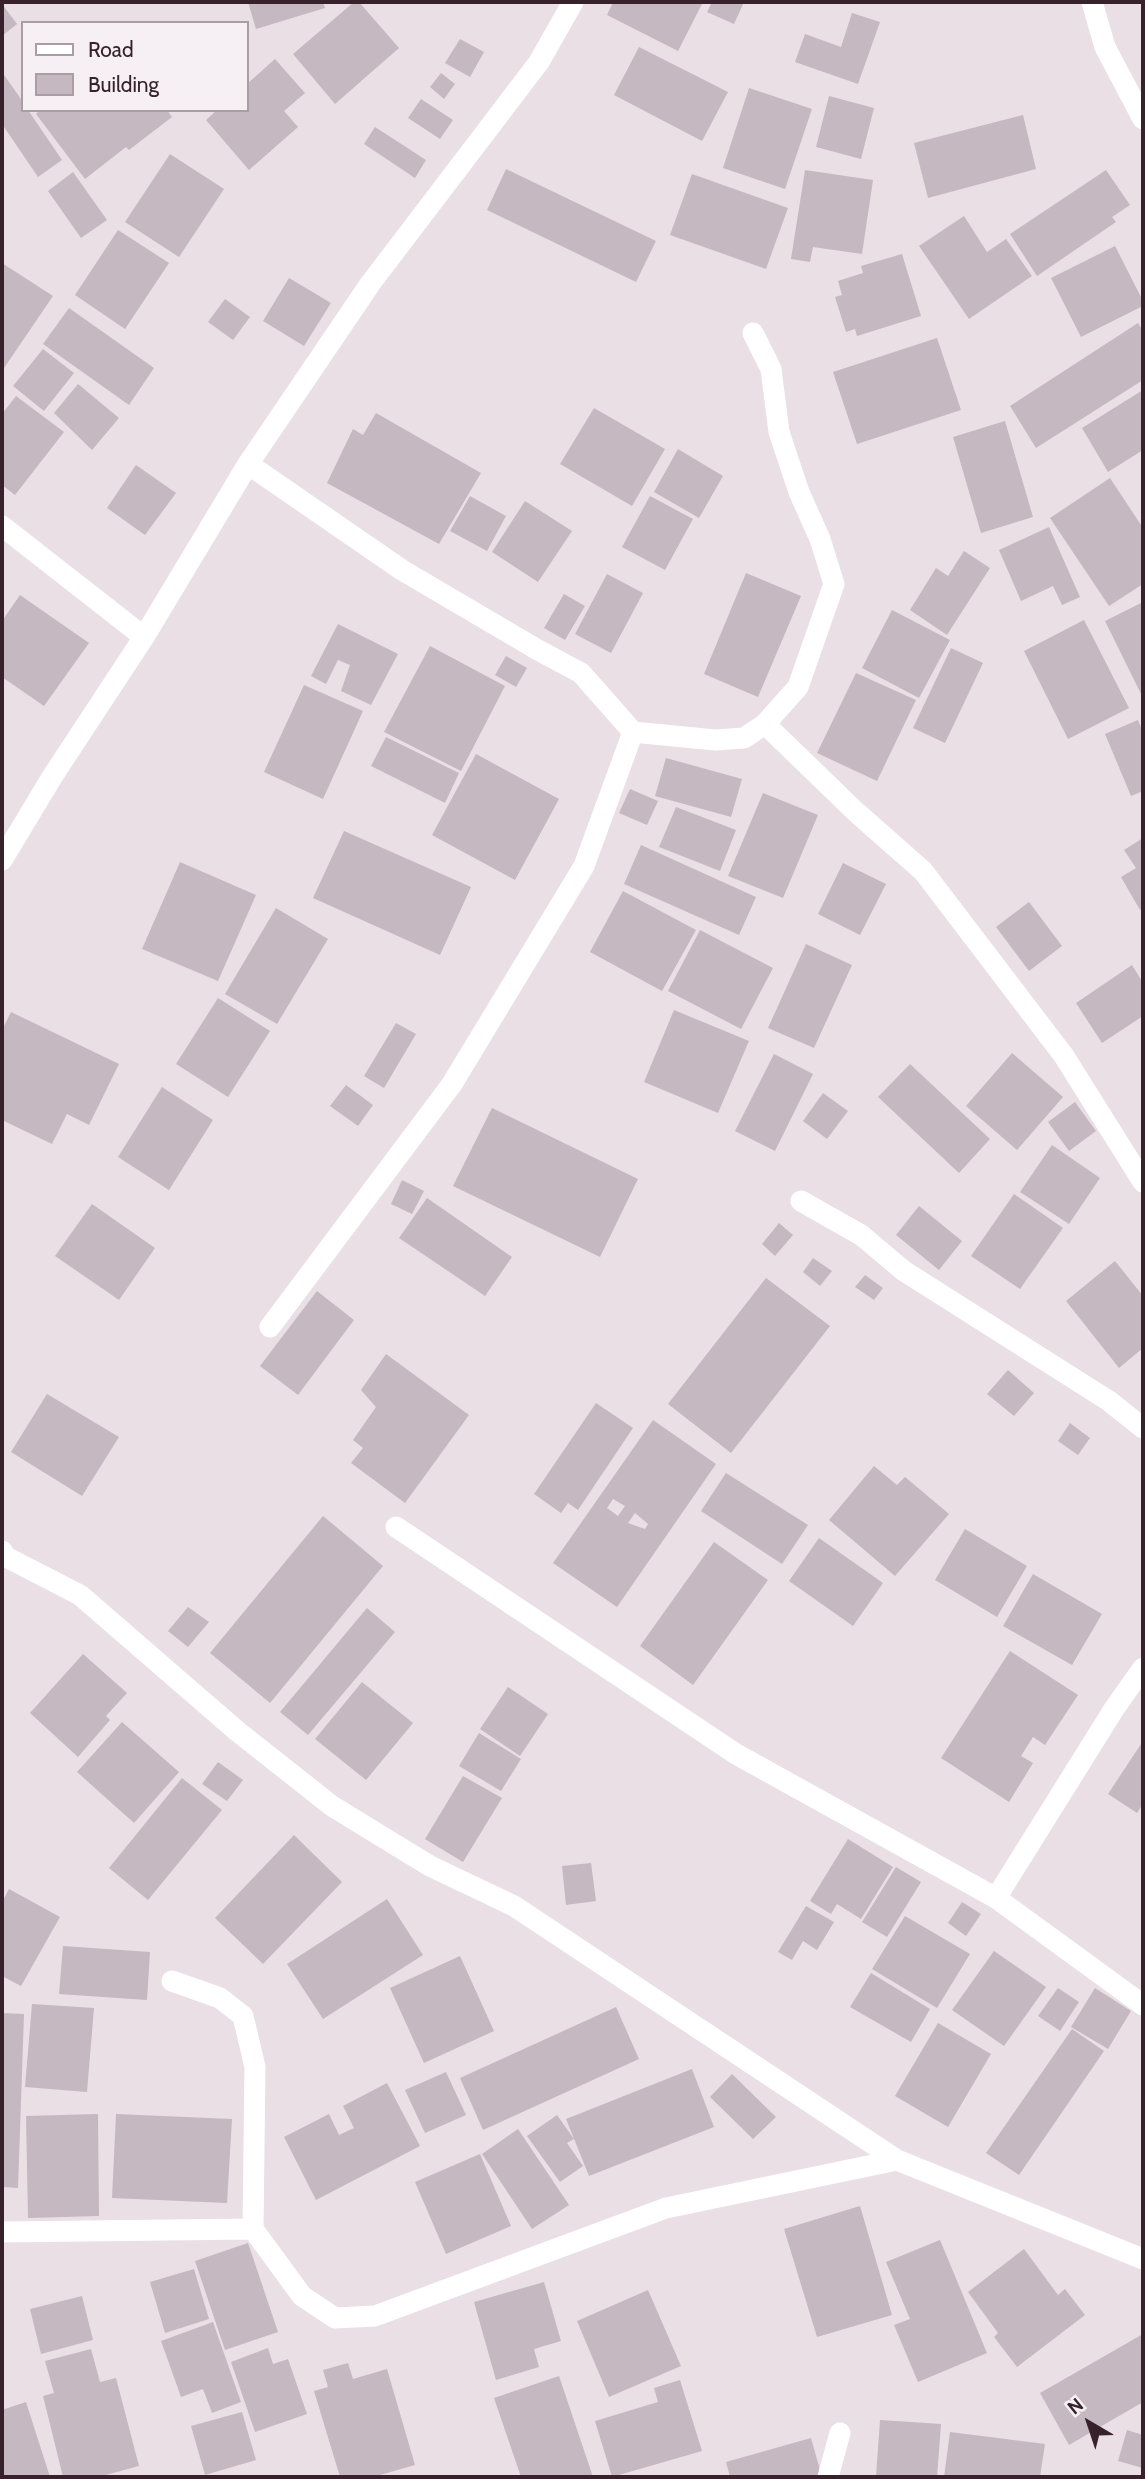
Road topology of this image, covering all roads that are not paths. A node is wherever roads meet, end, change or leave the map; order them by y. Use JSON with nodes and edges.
{"nodes":[{"id":1,"x":573,"y":2,"type":"edge"},
{"id":2,"x":1091,"y":2,"type":"edge"},
{"id":3,"x":1143,"y":120,"type":"edge"},
{"id":4,"x":753,"y":333,"type":"dead end"},
{"id":5,"x":248,"y":464,"type":"junction"},
{"id":6,"x":2,"y":526,"type":"edge"},
{"id":7,"x":144,"y":637,"type":"junction"},
{"id":8,"x":765,"y":724,"type":"junction"},
{"id":9,"x":633,"y":732,"type":"junction"},
{"id":10,"x":2,"y":860,"type":"edge"},
{"id":11,"x":1143,"y":1182,"type":"edge"},
{"id":12,"x":801,"y":1201,"type":"dead end"},
{"id":13,"x":270,"y":1327,"type":"dead end"},
{"id":14,"x":1143,"y":1428,"type":"edge"},
{"id":15,"x":396,"y":1527,"type":"dead end"},
{"id":16,"x":2,"y":1551,"type":"edge"},
{"id":17,"x":1143,"y":1668,"type":"edge"},
{"id":18,"x":996,"y":1898,"type":"junction"},
{"id":19,"x":172,"y":1981,"type":"dead end"},
{"id":20,"x":1143,"y":2005,"type":"edge"},
{"id":21,"x":897,"y":2160,"type":"junction"},
{"id":22,"x":253,"y":2229,"type":"junction"},
{"id":23,"x":2,"y":2232,"type":"edge"},
{"id":24,"x":1143,"y":2259,"type":"edge"},
{"id":25,"x":841,"y":2433,"type":"dead end"},
{"id":26,"x":828,"y":2477,"type":"edge"}],
"edges":[{"from":1,"to":5,"type":"street"},
{"from":2,"to":3,"type":"street"},
{"from":4,"to":8,"type":"street"},
{"from":5,"to":7,"type":"street"},
{"from":5,"to":9,"type":"street"},
{"from":6,"to":7,"type":"street"},
{"from":7,"to":10,"type":"street"},
{"from":8,"to":9,"type":"street"},
{"from":8,"to":11,"type":"street"},
{"from":9,"to":13,"type":"street"},
{"from":12,"to":14,"type":"street"},
{"from":15,"to":18,"type":"street"},
{"from":16,"to":21,"type":"street"},
{"from":17,"to":18,"type":"street"},
{"from":18,"to":20,"type":"street"},
{"from":19,"to":22,"type":"street"},
{"from":21,"to":22,"type":"street"},
{"from":21,"to":24,"type":"street"},
{"from":22,"to":23,"type":"street"},
{"from":25,"to":26,"type":"street"}]}
